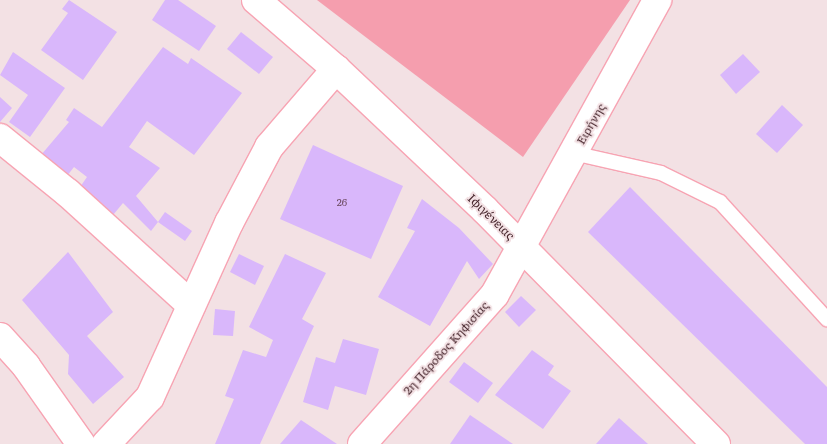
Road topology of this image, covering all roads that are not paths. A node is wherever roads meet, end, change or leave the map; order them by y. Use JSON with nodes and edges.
{"nodes":[{"id":1,"x":256,"y":0,"type":"edge"},
{"id":2,"x":657,"y":0,"type":"edge"},
{"id":3,"x":336,"y":69,"type":"junction"},
{"id":4,"x":0,"y":138,"type":"edge"},
{"id":5,"x":573,"y":153,"type":"junction"},
{"id":6,"x":522,"y":247,"type":"junction"},
{"id":7,"x":192,"y":305,"type":"junction"},
{"id":8,"x":827,"y":319,"type":"edge"},
{"id":9,"x":0,"y":337,"type":"edge"},
{"id":10,"x":81,"y":444,"type":"edge"},
{"id":11,"x":106,"y":444,"type":"edge"},
{"id":12,"x":362,"y":444,"type":"edge"},
{"id":13,"x":716,"y":444,"type":"edge"}],
"edges":[{"from":1,"to":3,"type":"street","name":"Ιφιγένειας"},
{"from":2,"to":5,"type":"street","name":"Ειρήνης"},
{"from":3,"to":6,"type":"street","name":"Ιφιγένειας"},
{"from":3,"to":7,"type":"street"},
{"from":4,"to":7,"type":"street"},
{"from":5,"to":6,"type":"street","name":"Ειρήνης"},
{"from":5,"to":8,"type":"lane"},
{"from":6,"to":12,"type":"street","name":"2η Πάροδος Κηφισίας"},
{"from":6,"to":13,"type":"street","name":"Ιφιγένειας"},
{"from":7,"to":11,"type":"street"},
{"from":9,"to":10,"type":"street"}]}
